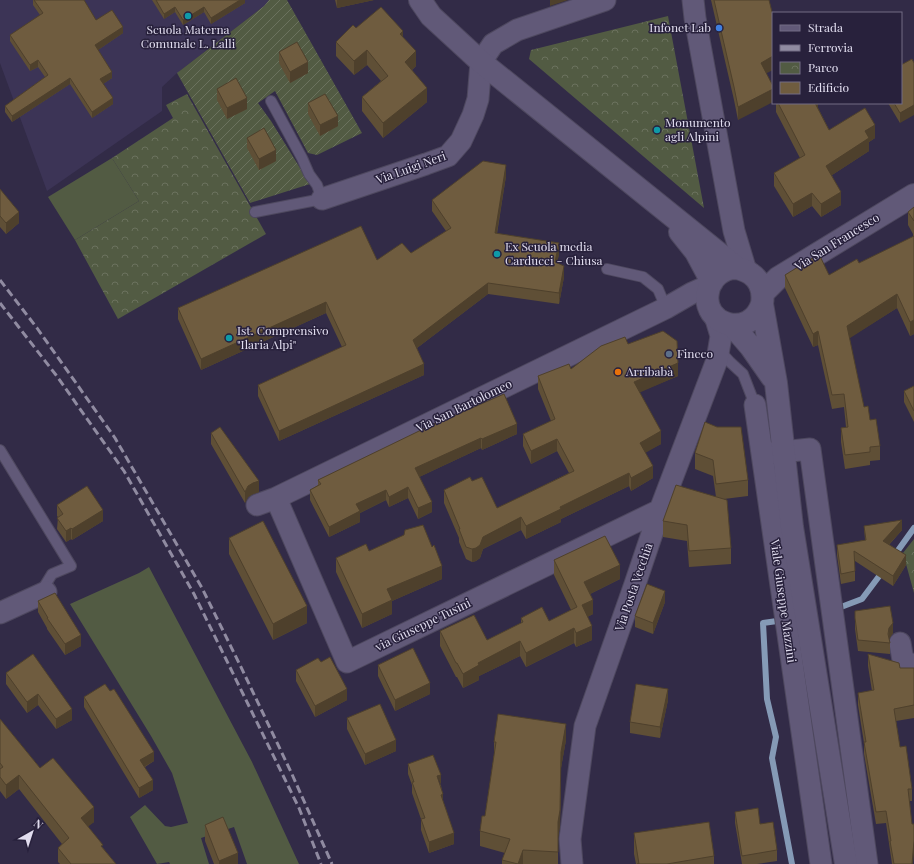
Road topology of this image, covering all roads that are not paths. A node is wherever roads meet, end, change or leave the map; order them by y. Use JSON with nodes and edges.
{"nodes":[{"id":1,"x":420,"y":0,"type":"edge"},
{"id":2,"x":605,"y":0,"type":"edge"},
{"id":3,"x":693,"y":0,"type":"edge"},
{"id":4,"x":481,"y":62,"type":"junction"},
{"id":5,"x":271,"y":101,"type":"dead end"},
{"id":6,"x":914,"y":195,"type":"edge"},
{"id":7,"x":322,"y":199,"type":"junction"},
{"id":8,"x":664,"y":210,"type":"junction"},
{"id":9,"x":255,"y":212,"type":"dead end"},
{"id":10,"x":607,"y":268,"type":"dead end"},
{"id":11,"x":741,"y":270,"type":"junction"},
{"id":12,"x":711,"y":283,"type":"junction"},
{"id":13,"x":763,"y":298,"type":"junction"},
{"id":14,"x":669,"y":307,"type":"junction"},
{"id":15,"x":719,"y":316,"type":"junction"},
{"id":16,"x":719,"y":350,"type":"junction"},
{"id":17,"x":776,"y":383,"type":"junction"},
{"id":18,"x":755,"y":405,"type":"joint"},
{"id":19,"x":0,"y":450,"type":"edge"},
{"id":20,"x":784,"y":452,"type":"junction"},
{"id":21,"x":762,"y":454,"type":"junction"},
{"id":22,"x":276,"y":498,"type":"junction"},
{"id":23,"x":256,"y":505,"type":"dead end"},
{"id":24,"x":660,"y":510,"type":"junction"},
{"id":25,"x":42,"y":594,"type":"joint"},
{"id":26,"x":0,"y":614,"type":"edge"},
{"id":27,"x":900,"y":643,"type":"dead end"},
{"id":28,"x":914,"y":666,"type":"edge"},
{"id":29,"x":572,"y":864,"type":"edge"},
{"id":30,"x":821,"y":864,"type":"edge"},
{"id":31,"x":846,"y":864,"type":"edge"},
{"id":32,"x":866,"y":864,"type":"edge"}],
"edges":[{"from":1,"to":4,"type":"main road"},
{"from":2,"to":4,"type":"street","name":"Via Luigi Neri"},
{"from":3,"to":11,"type":"street","name":"Viale Giuseppe Mazzini"},
{"from":4,"to":7,"type":"street","name":"Via Luigi Neri"},
{"from":4,"to":8,"type":"main road"},
{"from":5,"to":7,"type":"lane"},
{"from":6,"to":13,"type":"main road","name":"Via San Francesco"},
{"from":7,"to":9,"type":"lane"},
{"from":8,"to":11,"type":"main road"},
{"from":8,"to":12,"type":"main road"},
{"from":10,"to":14,"type":"lane"},
{"from":11,"to":12,"type":"main road"},
{"from":11,"to":13,"type":"main road","name":"Viale Giuseppe Mazzini"},
{"from":12,"to":14,"type":"street"},
{"from":12,"to":15,"type":"main road"},
{"from":13,"to":15,"type":"main road"},
{"from":13,"to":17,"type":"main road","name":"Viale Giuseppe Mazzini"},
{"from":14,"to":15,"type":"street"},
{"from":14,"to":22,"type":"street","name":"Via San Bartolomeo"},
{"from":15,"to":16,"type":"street","name":"Via Posta Vecchia"},
{"from":15,"to":17,"type":"main road","name":"Viale Giuseppe Mazzini"},
{"from":16,"to":18,"type":"lane","name":"Viale Giuseppe Mazzini"},
{"from":16,"to":24,"type":"street","name":"Via Posta Vecchia"},
{"from":17,"to":20,"type":"main road","name":"Viale Giuseppe Mazzini"},
{"from":18,"to":21,"type":"street","name":"Viale Giuseppe Mazzini"},
{"from":19,"to":25,"type":"lane"},
{"from":20,"to":21,"type":"street"},
{"from":20,"to":31,"type":"main road","name":"Viale Giuseppe Mazzini"},
{"from":20,"to":32,"type":"street"},
{"from":21,"to":30,"type":"street","name":"Viale Giuseppe Mazzini"},
{"from":22,"to":23,"type":"street","name":"Via San Bartolomeo"},
{"from":22,"to":24,"type":"street","name":"via Giuseppe Tusini"},
{"from":24,"to":29,"type":"street","name":"Via Posta Vecchia"},
{"from":25,"to":26,"type":"street"},
{"from":27,"to":28,"type":"street"}]}
